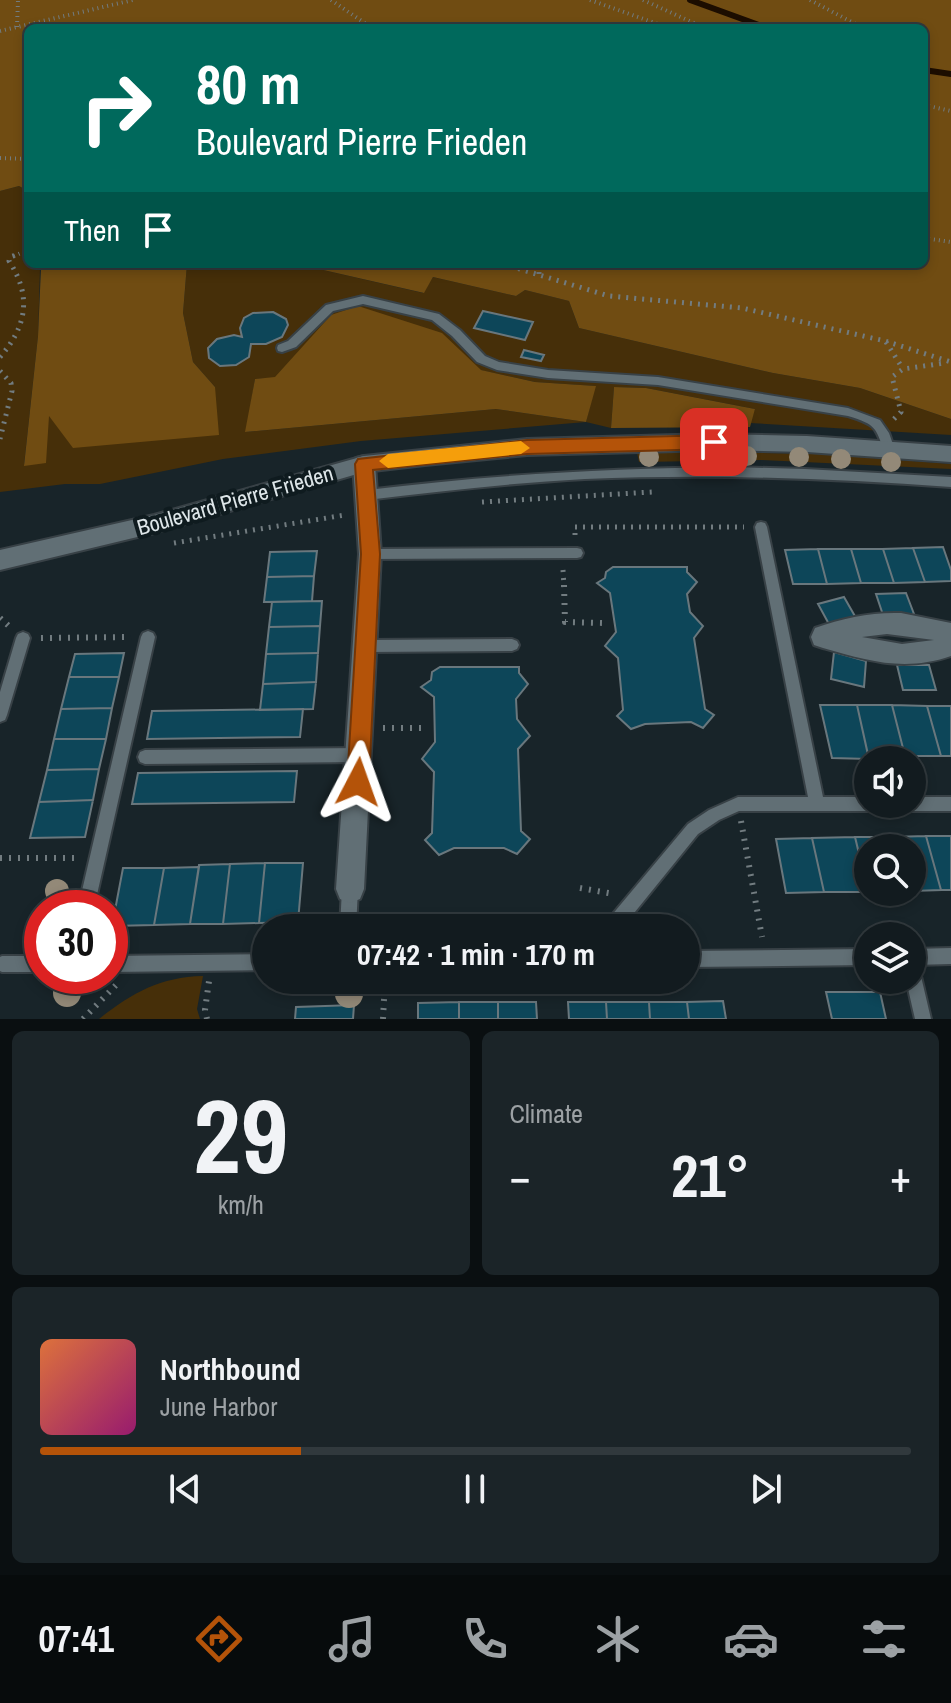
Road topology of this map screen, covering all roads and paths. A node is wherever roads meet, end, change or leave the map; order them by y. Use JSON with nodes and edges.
{"nodes":[{"id":1,"x":18,"y":0,"type":"edge"},
{"id":2,"x":133,"y":0,"type":"edge"},
{"id":3,"x":331,"y":0,"type":"edge"},
{"id":4,"x":590,"y":0,"type":"edge"},
{"id":5,"x":643,"y":0,"type":"edge"},
{"id":6,"x":810,"y":0,"type":"edge"},
{"id":7,"x":30,"y":24,"type":"edge"},
{"id":8,"x":366,"y":24,"type":"edge"},
{"id":9,"x":658,"y":24,"type":"edge"},
{"id":10,"x":696,"y":24,"type":"edge"},
{"id":11,"x":855,"y":24,"type":"edge"},
{"id":12,"x":24,"y":25,"type":"edge"},
{"id":13,"x":17,"y":27,"type":"junction"},
{"id":14,"x":0,"y":31,"type":"edge"},
{"id":15,"x":928,"y":106,"type":"edge"},
{"id":16,"x":951,"y":111,"type":"edge"},
{"id":17,"x":0,"y":158,"type":"edge"},
{"id":18,"x":24,"y":159,"type":"edge"},
{"id":19,"x":928,"y":239,"type":"edge"},
{"id":20,"x":951,"y":242,"type":"edge"},
{"id":21,"x":24,"y":252,"type":"edge"},
{"id":22,"x":10,"y":257,"type":"junction"},
{"id":23,"x":1,"y":259,"type":"edge"},
{"id":24,"x":515,"y":268,"type":"edge"},
{"id":25,"x":539,"y":268,"type":"edge"},
{"id":26,"x":539,"y":276,"type":"junction"},
{"id":27,"x":885,"y":341,"type":"junction"},
{"id":28,"x":282,"y":348,"type":"dead end"},
{"id":29,"x":0,"y":357,"type":"edge"},
{"id":30,"x":951,"y":362,"type":"edge"},
{"id":31,"x":903,"y":369,"type":"junction"},
{"id":32,"x":0,"y":371,"type":"edge"},
{"id":33,"x":885,"y":428,"type":"junction"},
{"id":34,"x":0,"y":439,"type":"edge"},
{"id":35,"x":889,"y":450,"type":"junction"},
{"id":36,"x":951,"y":454,"type":"edge"},
{"id":37,"x":364,"y":464,"type":"junction"},
{"id":38,"x":951,"y":482,"type":"edge"},
{"id":39,"x":659,"y":491,"type":"dead end"},
{"id":40,"x":367,"y":495,"type":"junction"},
{"id":41,"x":478,"y":502,"type":"dead end"},
{"id":42,"x":761,"y":527,"type":"joint"},
{"id":43,"x":562,"y":553,"type":"junction"},
{"id":44,"x":577,"y":553,"type":"joint"},
{"id":45,"x":370,"y":554,"type":"junction"},
{"id":46,"x":0,"y":560,"type":"edge"},
{"id":47,"x":0,"y":618,"type":"edge"},
{"id":48,"x":605,"y":623,"type":"dead end"},
{"id":49,"x":951,"y":634,"type":"edge"},
{"id":50,"x":148,"y":637,"type":"joint"},
{"id":51,"x":23,"y":638,"type":"junction"},
{"id":52,"x":512,"y":645,"type":"dead end"},
{"id":53,"x":951,"y":645,"type":"edge"},
{"id":54,"x":367,"y":646,"type":"junction"},
{"id":55,"x":0,"y":715,"type":"edge"},
{"id":56,"x":362,"y":728,"type":"junction"},
{"id":57,"x":428,"y":728,"type":"dead end"},
{"id":58,"x":360,"y":755,"type":"junction"},
{"id":59,"x":145,"y":757,"type":"dead end"},
{"id":60,"x":738,"y":804,"type":"junction"},
{"id":61,"x":817,"y":804,"type":"junction"},
{"id":62,"x":854,"y":804,"type":"edge"},
{"id":63,"x":926,"y":804,"type":"edge"},
{"id":64,"x":951,"y":804,"type":"edge"},
{"id":65,"x":0,"y":858,"type":"edge"},
{"id":66,"x":98,"y":858,"type":"junction"},
{"id":67,"x":580,"y":888,"type":"dead end"},
{"id":68,"x":350,"y":889,"type":"joint"},
{"id":69,"x":90,"y":890,"type":"edge"},
{"id":70,"x":635,"y":898,"type":"junction"},
{"id":71,"x":349,"y":914,"type":"edge"},
{"id":72,"x":623,"y":914,"type":"edge"},
{"id":73,"x":951,"y":956,"type":"edge"},
{"id":74,"x":854,"y":957,"type":"edge"},
{"id":75,"x":926,"y":957,"type":"edge"},
{"id":76,"x":766,"y":958,"type":"junction"},
{"id":77,"x":700,"y":959,"type":"edge"},
{"id":78,"x":252,"y":962,"type":"edge"},
{"id":79,"x":211,"y":963,"type":"junction"},
{"id":80,"x":2,"y":964,"type":"edge"},
{"id":81,"x":24,"y":964,"type":"edge"},
{"id":82,"x":128,"y":964,"type":"edge"},
{"id":83,"x":137,"y":964,"type":"junction"},
{"id":84,"x":384,"y":994,"type":"edge"},
{"id":85,"x":917,"y":994,"type":"edge"},
{"id":86,"x":83,"y":1019,"type":"edge"},
{"id":87,"x":207,"y":1019,"type":"edge"},
{"id":88,"x":383,"y":1019,"type":"edge"},
{"id":89,"x":923,"y":1019,"type":"edge"}],
"edges":[{"from":1,"to":13,"type":"path"},
{"from":2,"to":7,"type":"path"},
{"from":3,"to":8,"type":"path"},
{"from":4,"to":9,"type":"path"},
{"from":5,"to":10,"type":"path"},
{"from":6,"to":11,"type":"path"},
{"from":12,"to":13,"type":"path"},
{"from":13,"to":14,"type":"path"},
{"from":15,"to":16,"type":"path"},
{"from":17,"to":18,"type":"path"},
{"from":19,"to":20,"type":"path"},
{"from":21,"to":22,"type":"path"},
{"from":22,"to":23,"type":"path"},
{"from":22,"to":29,"type":"path"},
{"from":24,"to":26,"type":"path"},
{"from":25,"to":26,"type":"path"},
{"from":26,"to":27,"type":"path"},
{"from":27,"to":30,"type":"path"},
{"from":27,"to":31,"type":"path"},
{"from":28,"to":33,"type":"lane"},
{"from":30,"to":31,"type":"path"},
{"from":31,"to":33,"type":"path"},
{"from":32,"to":34,"type":"path"},
{"from":33,"to":35,"type":"lane"},
{"from":35,"to":36,"type":"main road","name":"Boulevard Pierre Frieden"},
{"from":35,"to":37,"type":"main road","name":"Boulevard Pierre Frieden"},
{"from":37,"to":40,"type":"main road"},
{"from":37,"to":46,"type":"main road","name":"Boulevard Pierre Frieden"},
{"from":38,"to":40,"type":"lane"},
{"from":39,"to":41,"type":"path"},
{"from":40,"to":45,"type":"main road"},
{"from":42,"to":44,"type":"path"},
{"from":42,"to":61,"type":"lane"},
{"from":43,"to":44,"type":"lane"},
{"from":43,"to":45,"type":"lane"},
{"from":43,"to":48,"type":"path"},
{"from":45,"to":54,"type":"main road"},
{"from":47,"to":51,"type":"path"},
{"from":49,"to":53,"type":"main road"},
{"from":50,"to":51,"type":"path"},
{"from":50,"to":66,"type":"lane"},
{"from":51,"to":55,"type":"lane"},
{"from":52,"to":54,"type":"lane"},
{"from":54,"to":56,"type":"main road"},
{"from":56,"to":57,"type":"path"},
{"from":56,"to":58,"type":"main road"},
{"from":58,"to":59,"type":"lane"},
{"from":58,"to":68,"type":"main road"},
{"from":60,"to":61,"type":"lane"},
{"from":60,"to":70,"type":"lane"},
{"from":60,"to":76,"type":"path"},
{"from":61,"to":62,"type":"lane"},
{"from":63,"to":64,"type":"lane"},
{"from":65,"to":66,"type":"path"},
{"from":66,"to":69,"type":"lane"},
{"from":67,"to":70,"type":"path"},
{"from":68,"to":71,"type":"lane"},
{"from":70,"to":72,"type":"lane"},
{"from":73,"to":75,"type":"lane"},
{"from":74,"to":76,"type":"lane"},
{"from":76,"to":77,"type":"lane"},
{"from":78,"to":79,"type":"lane"},
{"from":79,"to":83,"type":"lane"},
{"from":79,"to":87,"type":"path"},
{"from":80,"to":81,"type":"lane"},
{"from":82,"to":83,"type":"lane"},
{"from":83,"to":86,"type":"path"},
{"from":84,"to":88,"type":"path"},
{"from":85,"to":89,"type":"lane"}]}
